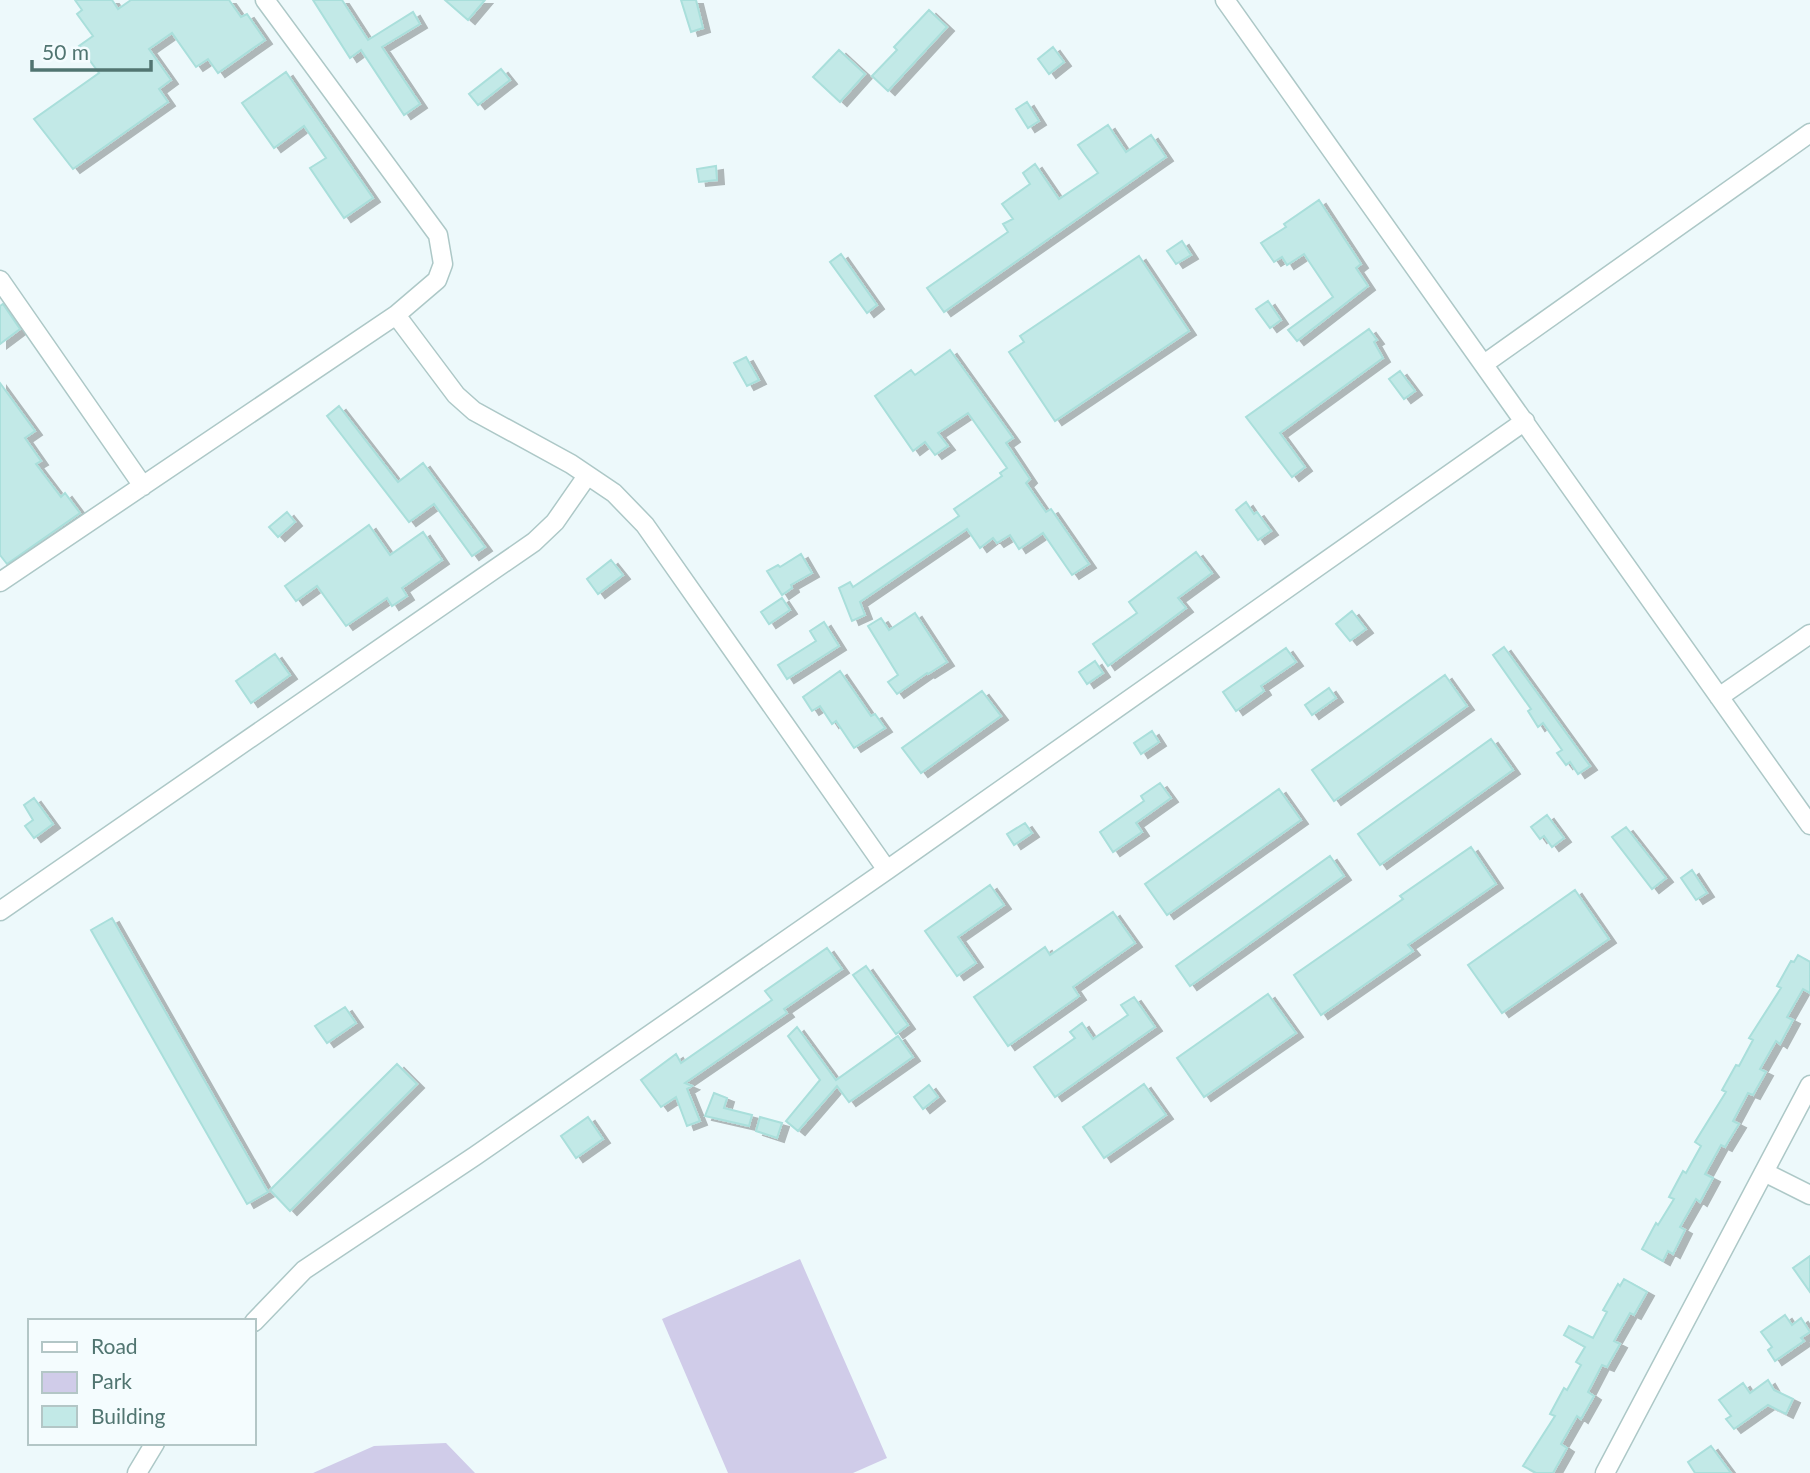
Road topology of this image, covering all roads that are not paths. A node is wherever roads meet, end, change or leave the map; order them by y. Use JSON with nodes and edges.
{"nodes":[{"id":1,"x":265,"y":0,"type":"edge"},
{"id":2,"x":1224,"y":0,"type":"edge"},
{"id":3,"x":1810,"y":133,"type":"edge"},
{"id":4,"x":0,"y":280,"type":"edge"},
{"id":5,"x":396,"y":315,"type":"junction"},
{"id":6,"x":1484,"y":364,"type":"junction"},
{"id":7,"x":1525,"y":421,"type":"junction"},
{"id":8,"x":587,"y":475,"type":"junction"},
{"id":9,"x":143,"y":486,"type":"junction"},
{"id":10,"x":0,"y":582,"type":"edge"},
{"id":11,"x":1810,"y":634,"type":"edge"},
{"id":12,"x":1719,"y":696,"type":"junction"},
{"id":13,"x":1810,"y":825,"type":"edge"},
{"id":14,"x":887,"y":870,"type":"junction"},
{"id":15,"x":0,"y":911,"type":"edge"},
{"id":16,"x":1810,"y":1086,"type":"edge"},
{"id":17,"x":1765,"y":1172,"type":"junction"},
{"id":18,"x":1810,"y":1195,"type":"edge"},
{"id":19,"x":256,"y":1320,"type":"edge"},
{"id":20,"x":154,"y":1445,"type":"edge"},
{"id":21,"x":137,"y":1473,"type":"edge"},
{"id":22,"x":1605,"y":1473,"type":"edge"}],
"edges":[{"from":1,"to":5,"type":"street"},
{"from":2,"to":6,"type":"street"},
{"from":3,"to":6,"type":"street"},
{"from":4,"to":9,"type":"street"},
{"from":5,"to":8,"type":"street"},
{"from":5,"to":9,"type":"street"},
{"from":6,"to":7,"type":"street"},
{"from":7,"to":12,"type":"street"},
{"from":7,"to":14,"type":"street"},
{"from":8,"to":14,"type":"street"},
{"from":8,"to":15,"type":"street"},
{"from":9,"to":10,"type":"street"},
{"from":11,"to":12,"type":"street"},
{"from":12,"to":13,"type":"street"},
{"from":14,"to":19,"type":"street"},
{"from":16,"to":17,"type":"street"},
{"from":17,"to":18,"type":"street"},
{"from":17,"to":22,"type":"street"},
{"from":20,"to":21,"type":"street"}]}
